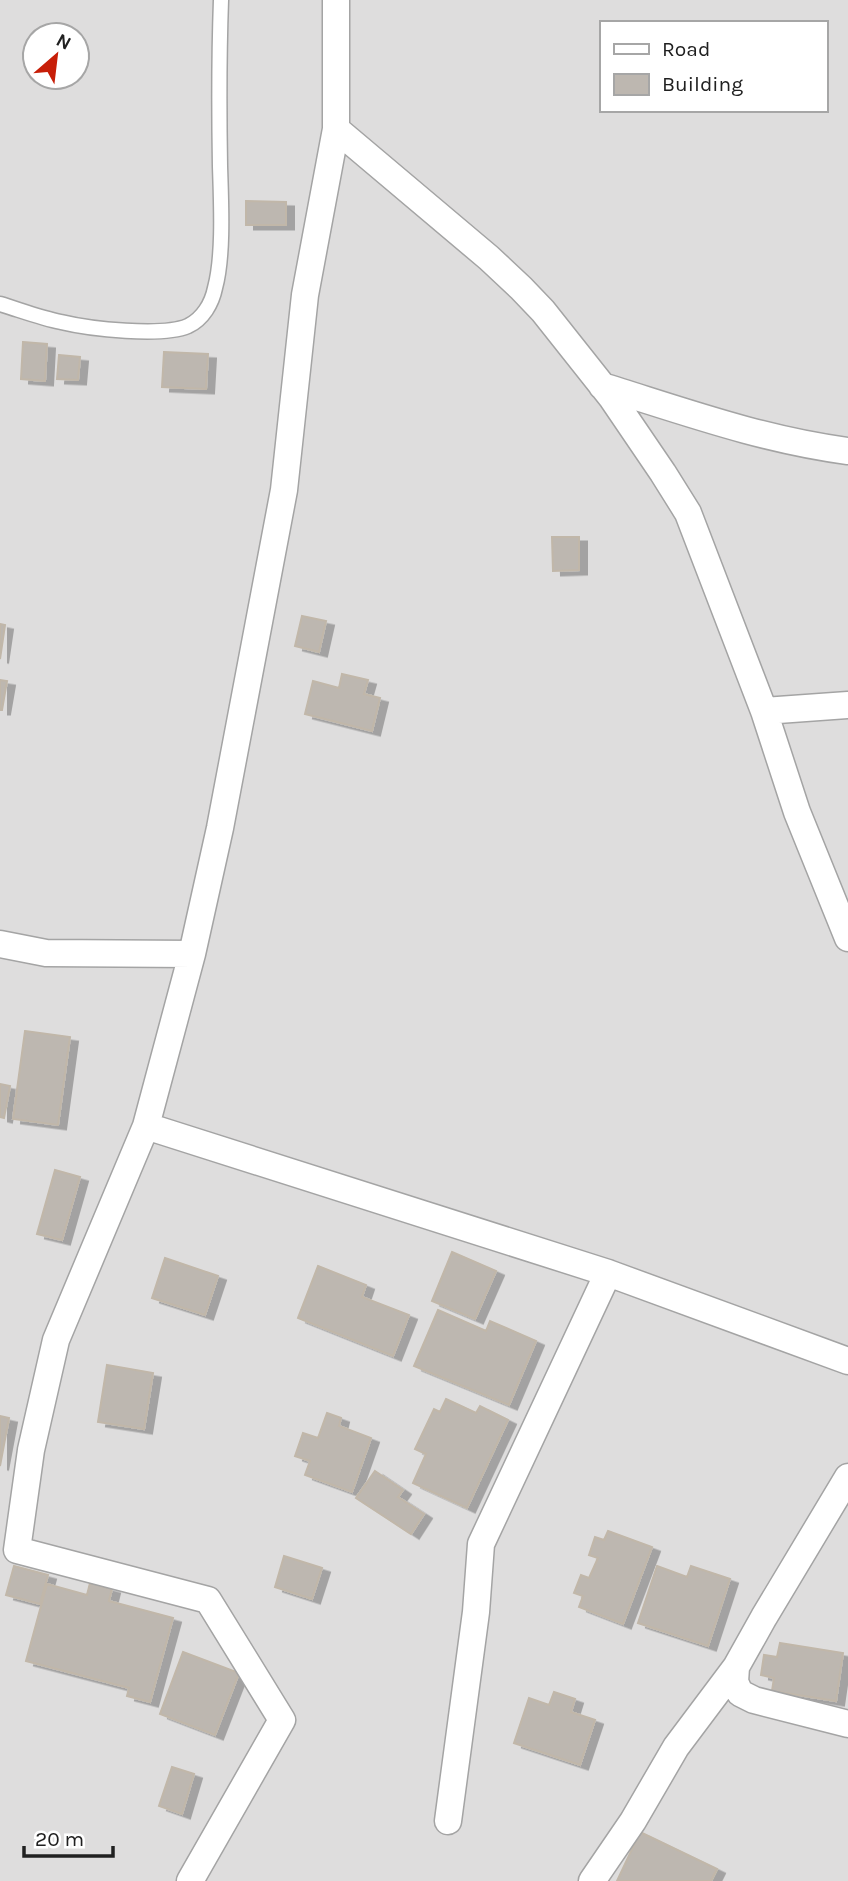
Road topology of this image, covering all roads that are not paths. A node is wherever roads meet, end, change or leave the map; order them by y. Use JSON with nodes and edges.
{"nodes":[{"id":1,"x":221,"y":0,"type":"edge"},
{"id":2,"x":336,"y":0,"type":"edge"},
{"id":3,"x":336,"y":129,"type":"junction"},
{"id":4,"x":0,"y":304,"type":"edge"},
{"id":5,"x":602,"y":386,"type":"junction"},
{"id":6,"x":848,"y":451,"type":"edge"},
{"id":7,"x":848,"y":705,"type":"edge"},
{"id":8,"x":764,"y":712,"type":"junction"},
{"id":9,"x":848,"y":938,"type":"edge"},
{"id":10,"x":0,"y":944,"type":"edge"},
{"id":11,"x":192,"y":954,"type":"junction"},
{"id":12,"x":146,"y":1126,"type":"junction"},
{"id":13,"x":608,"y":1273,"type":"junction"},
{"id":14,"x":848,"y":1361,"type":"edge"},
{"id":15,"x":848,"y":1476,"type":"edge"},
{"id":16,"x":736,"y":1667,"type":"junction"},
{"id":17,"x":848,"y":1724,"type":"edge"},
{"id":18,"x":448,"y":1821,"type":"dead end"},
{"id":19,"x":190,"y":1881,"type":"edge"},
{"id":20,"x":592,"y":1881,"type":"edge"}],
"edges":[{"from":1,"to":4,"type":"lane"},
{"from":2,"to":3,"type":"street"},
{"from":3,"to":5,"type":"street"},
{"from":3,"to":11,"type":"street"},
{"from":5,"to":6,"type":"street"},
{"from":5,"to":8,"type":"street"},
{"from":7,"to":8,"type":"street"},
{"from":8,"to":9,"type":"street"},
{"from":10,"to":11,"type":"street"},
{"from":11,"to":12,"type":"street"},
{"from":12,"to":13,"type":"street"},
{"from":12,"to":19,"type":"street"},
{"from":13,"to":14,"type":"street"},
{"from":13,"to":18,"type":"street"},
{"from":15,"to":16,"type":"street"},
{"from":16,"to":17,"type":"street"},
{"from":16,"to":20,"type":"street"}]}
